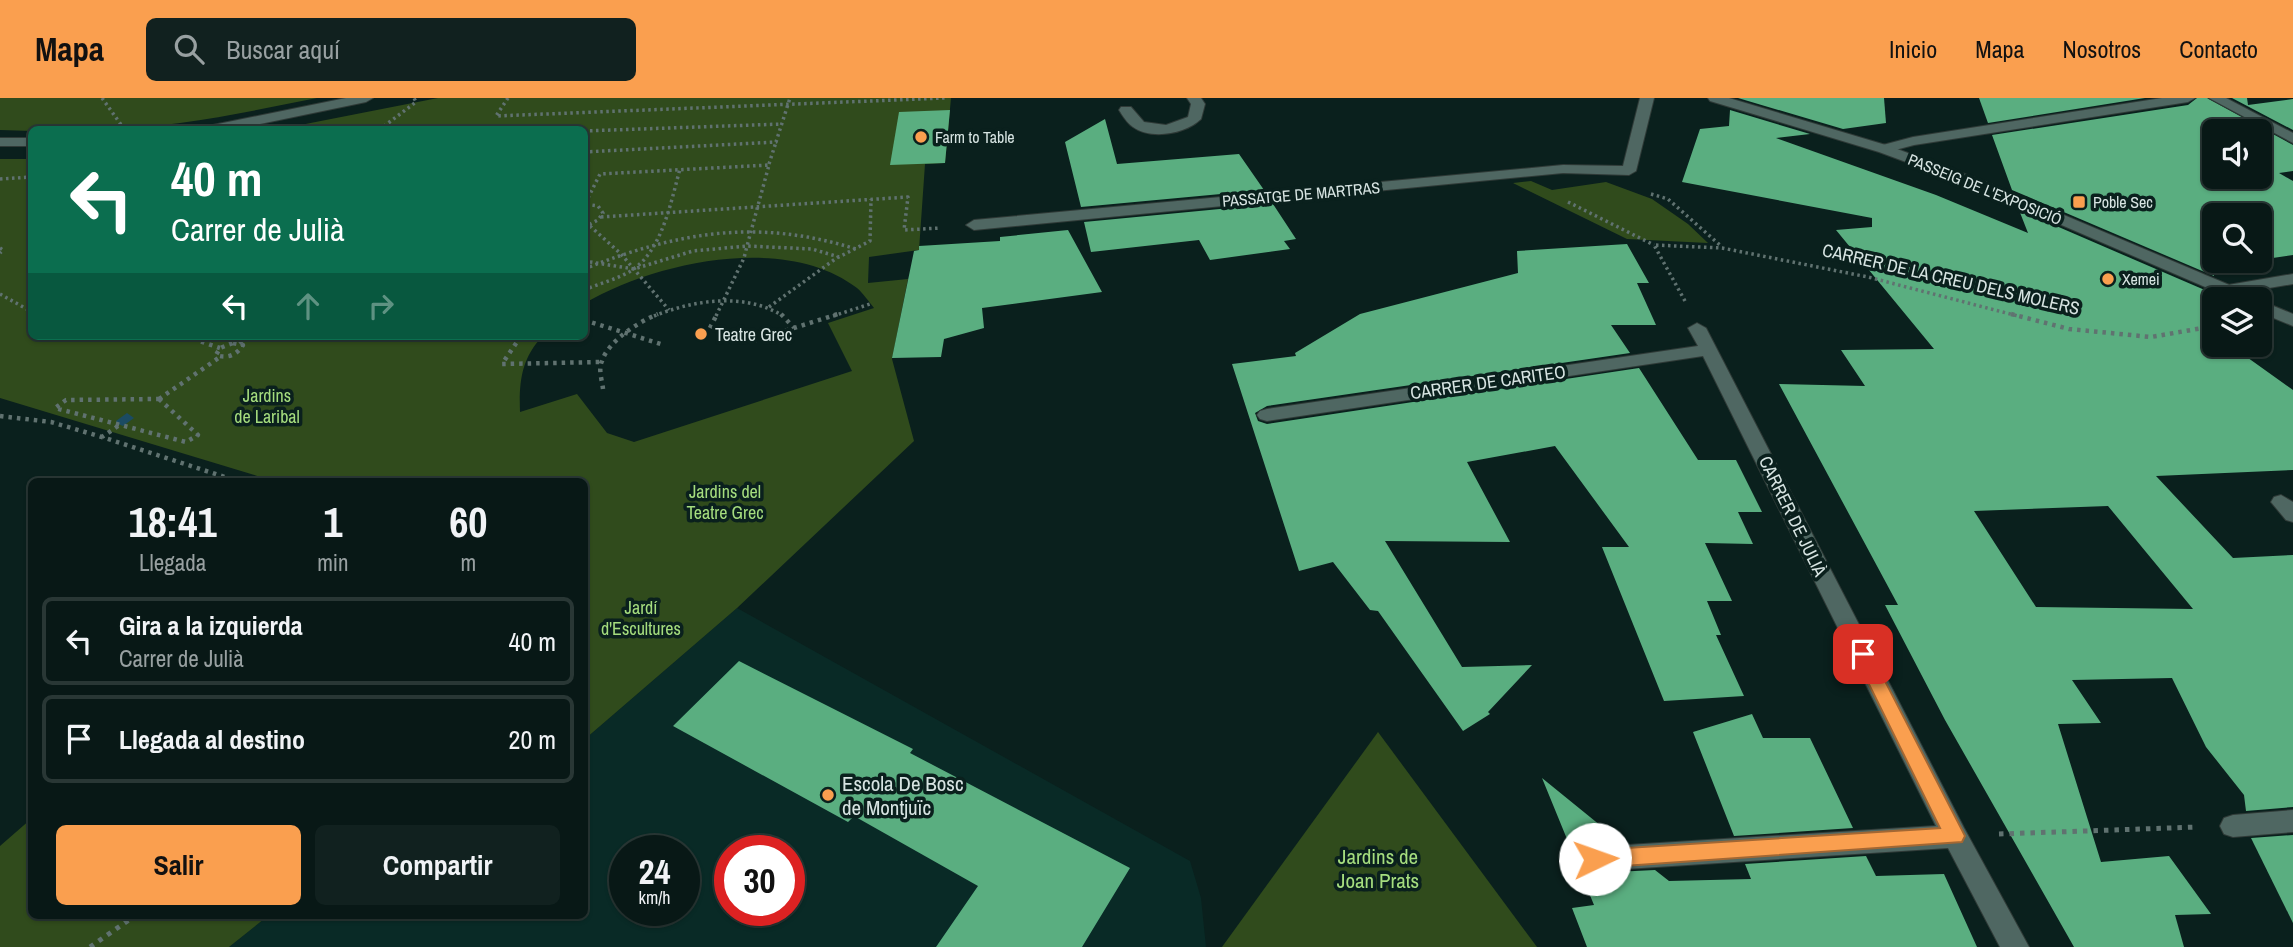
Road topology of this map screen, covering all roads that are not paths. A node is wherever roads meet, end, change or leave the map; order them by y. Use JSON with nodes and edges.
{"nodes":[{"id":1,"x":366,"y":98,"type":"edge"},
{"id":2,"x":1194,"y":98,"type":"edge"},
{"id":3,"x":1647,"y":98,"type":"edge"},
{"id":4,"x":1715,"y":98,"type":"edge"},
{"id":5,"x":2188,"y":98,"type":"edge"},
{"id":6,"x":2216,"y":98,"type":"edge"},
{"id":7,"x":1126,"y":110,"type":"dead end"},
{"id":8,"x":228,"y":126,"type":"edge"},
{"id":9,"x":2293,"y":139,"type":"edge"},
{"id":10,"x":0,"y":142,"type":"edge"},
{"id":11,"x":28,"y":142,"type":"edge"},
{"id":12,"x":1884,"y":149,"type":"junction"},
{"id":13,"x":974,"y":225,"type":"dead end"},
{"id":14,"x":2293,"y":279,"type":"edge"},
{"id":15,"x":2221,"y":287,"type":"edge"},
{"id":16,"x":2246,"y":287,"type":"edge"},
{"id":17,"x":2272,"y":311,"type":"edge"},
{"id":18,"x":2293,"y":321,"type":"edge"},
{"id":19,"x":1697,"y":328,"type":"road end"},
{"id":20,"x":1709,"y":350,"type":"junction"},
{"id":21,"x":1267,"y":415,"type":"dead end"},
{"id":22,"x":2293,"y":821,"type":"edge"},
{"id":23,"x":2233,"y":826,"type":"road end"},
{"id":24,"x":1955,"y":836,"type":"junction"},
{"id":25,"x":1595,"y":859,"type":"dead end"},
{"id":26,"x":2015,"y":947,"type":"edge"}],
"edges":[{"from":1,"to":8,"type":"street"},
{"from":2,"to":7,"type":"street"},
{"from":3,"to":13,"type":"street","name":"PASSATGE DE MARTRAS"},
{"from":4,"to":12,"type":"street","name":"PASSEIG DE L'EXPOSICIÓ"},
{"from":5,"to":12,"type":"street"},
{"from":6,"to":9,"type":"street"},
{"from":10,"to":11,"type":"street"},
{"from":12,"to":15,"type":"street","name":"PASSEIG DE L'EXPOSICIÓ"},
{"from":14,"to":16,"type":"street"},
{"from":17,"to":18,"type":"street"},
{"from":19,"to":20,"type":"street","name":"CARRER DE JULIÀ"},
{"from":20,"to":21,"type":"street","name":"CARRER DE CARITEO"},
{"from":20,"to":24,"type":"street","name":"CARRER DE JULIÀ"},
{"from":22,"to":23,"type":"street"},
{"from":24,"to":25,"type":"street"},
{"from":24,"to":26,"type":"street","name":"CARRER DE JULIÀ"}]}
